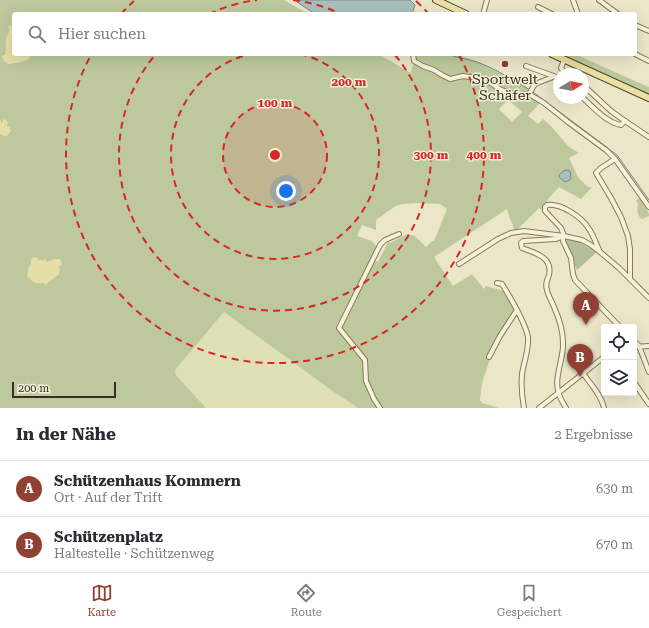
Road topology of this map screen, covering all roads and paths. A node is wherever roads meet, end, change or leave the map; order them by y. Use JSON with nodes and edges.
{"nodes":[{"id":1,"x":436,"y":0,"type":"edge"},
{"id":2,"x":487,"y":0,"type":"edge"},
{"id":3,"x":573,"y":0,"type":"edge"},
{"id":4,"x":601,"y":1,"type":"edge"},
{"id":5,"x":538,"y":7,"type":"dead end"},
{"id":6,"x":462,"y":12,"type":"edge"},
{"id":7,"x":484,"y":12,"type":"edge"},
{"id":8,"x":548,"y":12,"type":"edge"},
{"id":9,"x":577,"y":12,"type":"edge"},
{"id":10,"x":615,"y":12,"type":"edge"},
{"id":11,"x":637,"y":26,"type":"edge"},
{"id":12,"x":649,"y":31,"type":"edge"},
{"id":13,"x":637,"y":55,"type":"edge"},
{"id":14,"x":413,"y":56,"type":"edge"},
{"id":15,"x":556,"y":56,"type":"edge"},
{"id":16,"x":564,"y":60,"type":"junction"},
{"id":17,"x":649,"y":61,"type":"edge"},
{"id":18,"x":526,"y":66,"type":"dead end"},
{"id":19,"x":561,"y":68,"type":"edge"},
{"id":20,"x":553,"y":76,"type":"joint"},
{"id":21,"x":589,"y":91,"type":"edge"},
{"id":22,"x":530,"y":92,"type":"junction"},
{"id":23,"x":649,"y":98,"type":"edge"},
{"id":24,"x":589,"y":103,"type":"edge"},
{"id":25,"x":625,"y":121,"type":"junction"},
{"id":26,"x":649,"y":137,"type":"edge"},
{"id":27,"x":615,"y":159,"type":"junction"},
{"id":28,"x":649,"y":206,"type":"edge"},
{"id":29,"x":400,"y":234,"type":"dead end"},
{"id":30,"x":564,"y":236,"type":"junction"},
{"id":31,"x":600,"y":252,"type":"junction"},
{"id":32,"x":459,"y":264,"type":"dead end"},
{"id":33,"x":630,"y":265,"type":"junction"},
{"id":34,"x":619,"y":268,"type":"junction"},
{"id":35,"x":630,"y":278,"type":"junction"},
{"id":36,"x":497,"y":283,"type":"dead end"},
{"id":37,"x":649,"y":298,"type":"edge"},
{"id":38,"x":517,"y":310,"type":"junction"},
{"id":39,"x":617,"y":324,"type":"edge"},
{"id":40,"x":637,"y":346,"type":"edge"},
{"id":41,"x":649,"y":346,"type":"edge"},
{"id":42,"x":637,"y":348,"type":"edge"},
{"id":43,"x":489,"y":357,"type":"dead end"},
{"id":44,"x":601,"y":358,"type":"edge"},
{"id":45,"x":583,"y":372,"type":"junction"},
{"id":46,"x":649,"y":372,"type":"edge"},
{"id":47,"x":637,"y":386,"type":"edge"},
{"id":48,"x":558,"y":393,"type":"junction"},
{"id":49,"x":649,"y":404,"type":"edge"},
{"id":50,"x":380,"y":408,"type":"edge"},
{"id":51,"x":524,"y":408,"type":"edge"},
{"id":52,"x":539,"y":408,"type":"edge"},
{"id":53,"x":566,"y":408,"type":"edge"},
{"id":54,"x":604,"y":408,"type":"edge"}],
"edges":[{"from":1,"to":6,"type":"main road"},
{"from":2,"to":7,"type":"street"},
{"from":3,"to":9,"type":"street"},
{"from":4,"to":10,"type":"street"},
{"from":5,"to":8,"type":"street"},
{"from":11,"to":12,"type":"street"},
{"from":13,"to":17,"type":"street"},
{"from":14,"to":22,"type":"street"},
{"from":15,"to":16,"type":"main road"},
{"from":16,"to":19,"type":"street"},
{"from":16,"to":23,"type":"main road"},
{"from":18,"to":20,"type":"street"},
{"from":20,"to":22,"type":"street"},
{"from":21,"to":25,"type":"street"},
{"from":22,"to":27,"type":"street"},
{"from":24,"to":25,"type":"street"},
{"from":25,"to":26,"type":"street"},
{"from":27,"to":28,"type":"street"},
{"from":27,"to":33,"type":"street"},
{"from":29,"to":50,"type":"street"},
{"from":30,"to":31,"type":"street"},
{"from":30,"to":31,"type":"street"},
{"from":30,"to":32,"type":"street"},
{"from":30,"to":39,"type":"street"},
{"from":30,"to":48,"type":"street"},
{"from":31,"to":34,"type":"street"},
{"from":33,"to":34,"type":"street"},
{"from":33,"to":35,"type":"street"},
{"from":34,"to":35,"type":"street"},
{"from":35,"to":37,"type":"street"},
{"from":36,"to":38,"type":"street"},
{"from":38,"to":43,"type":"street"},
{"from":38,"to":51,"type":"street"},
{"from":40,"to":41,"type":"street"},
{"from":42,"to":46,"type":"street"},
{"from":44,"to":45,"type":"street"},
{"from":45,"to":48,"type":"street"},
{"from":45,"to":54,"type":"street"},
{"from":47,"to":49,"type":"street"},
{"from":48,"to":52,"type":"street"},
{"from":48,"to":53,"type":"street"}]}
